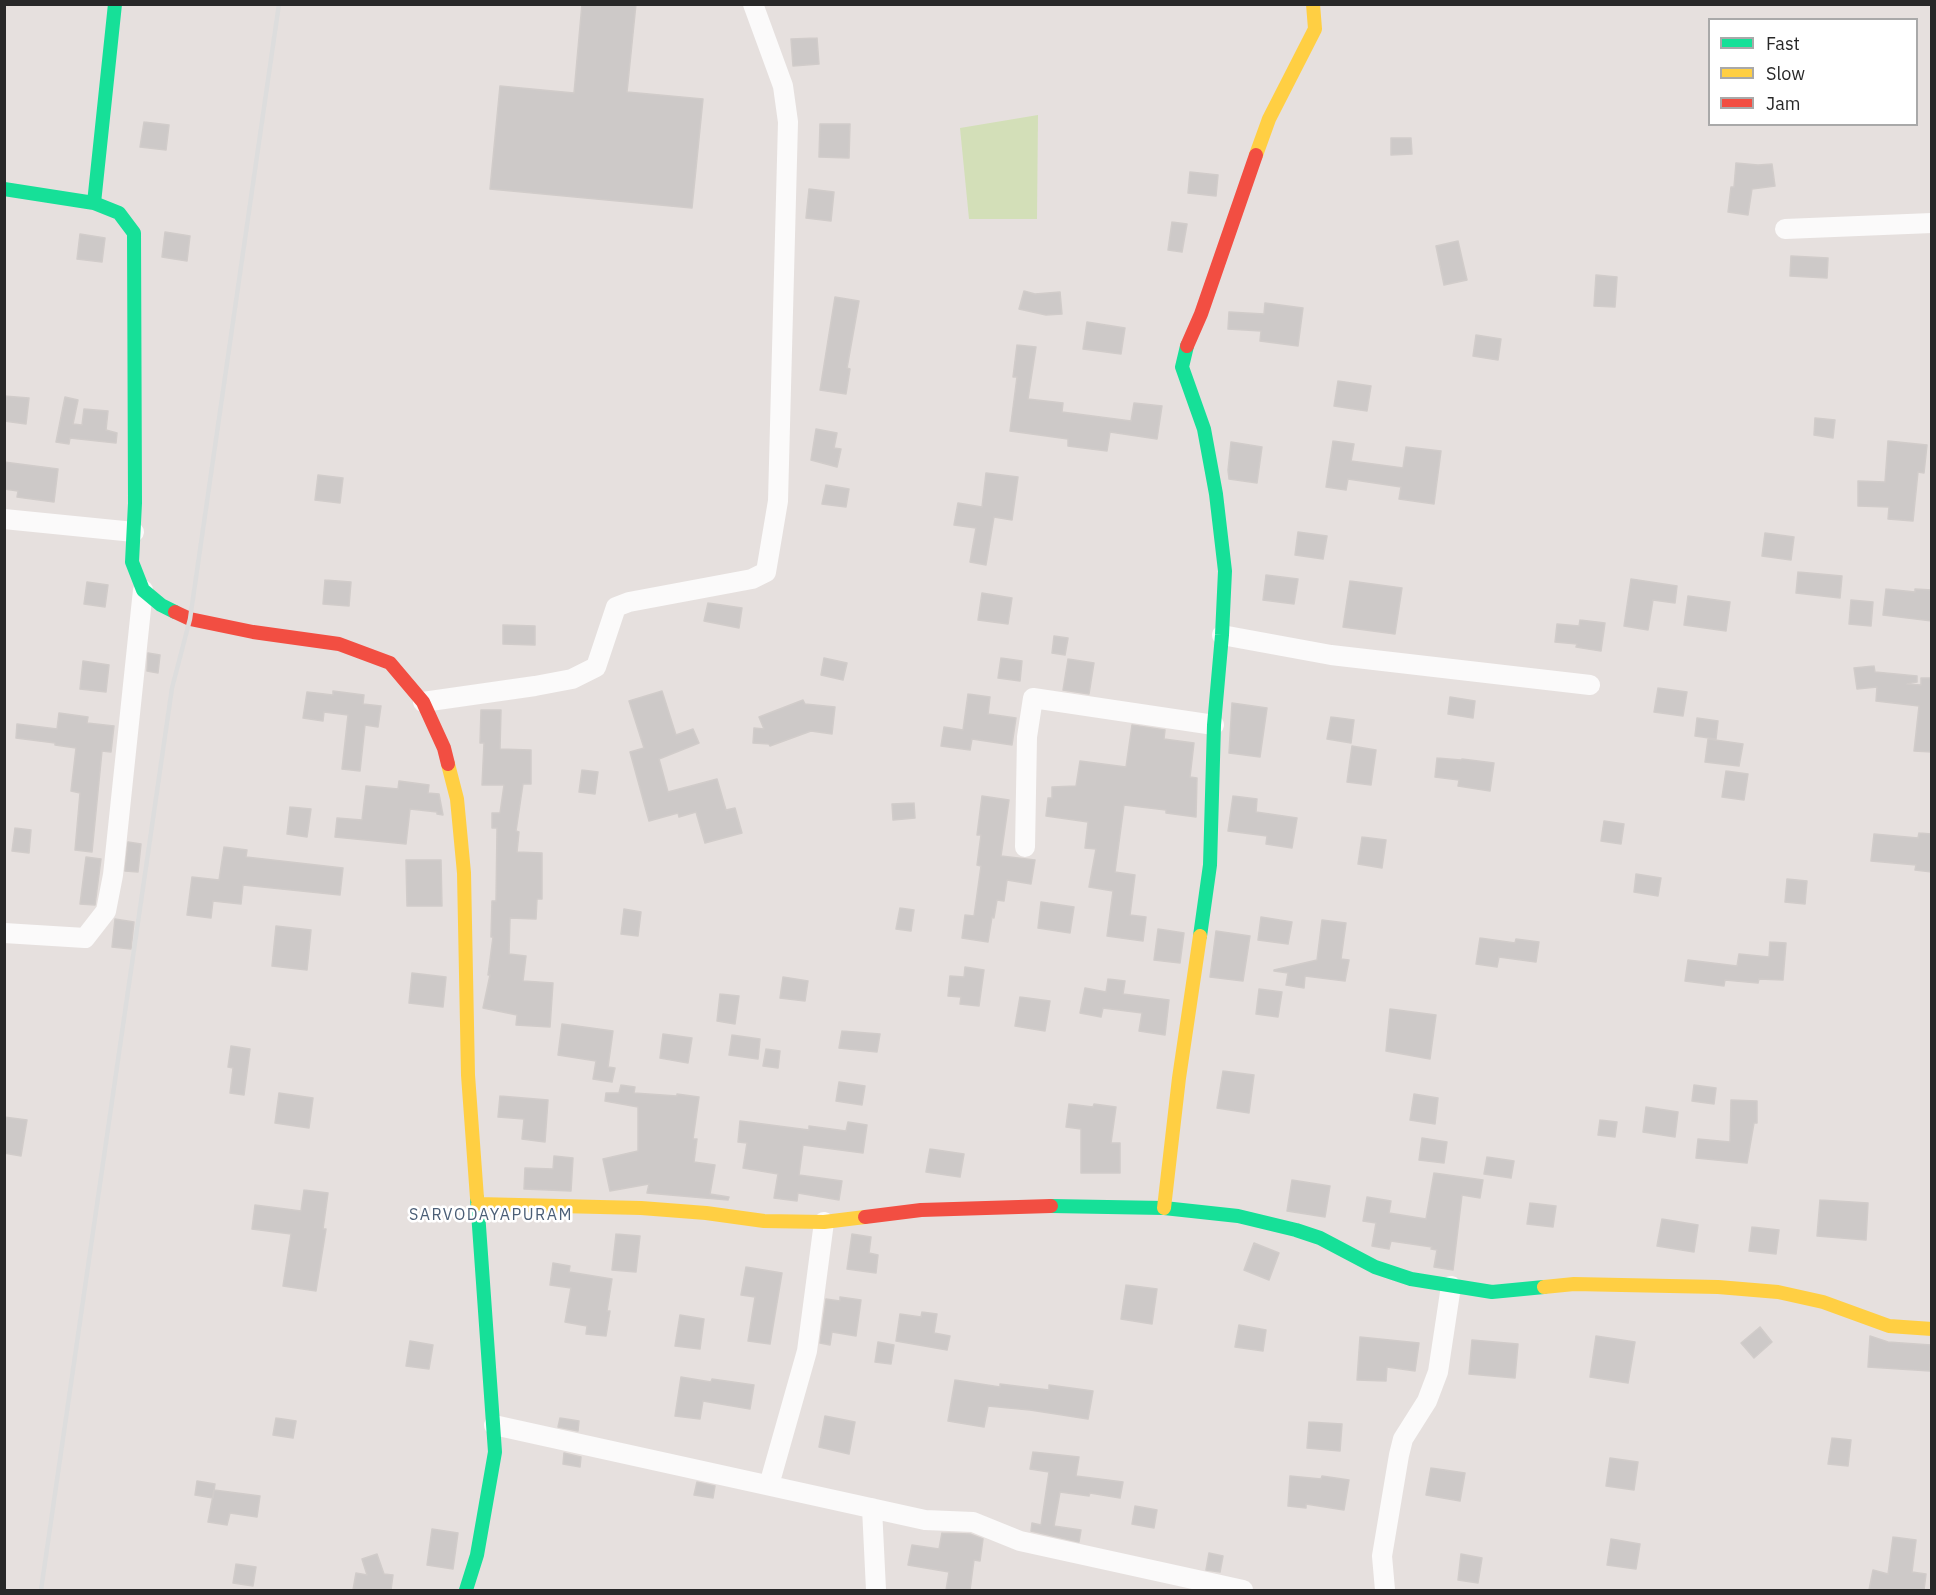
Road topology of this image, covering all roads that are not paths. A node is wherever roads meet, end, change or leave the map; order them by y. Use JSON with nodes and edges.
{"nodes":[{"id":1,"x":115,"y":4,"type":"edge"},
{"id":2,"x":753,"y":4,"type":"edge"},
{"id":3,"x":1313,"y":4,"type":"edge"},
{"id":4,"x":4,"y":189,"type":"edge"},
{"id":5,"x":94,"y":204,"type":"junction"},
{"id":6,"x":1932,"y":223,"type":"edge"},
{"id":7,"x":1785,"y":229,"type":"dead end"},
{"id":8,"x":4,"y":519,"type":"edge"},
{"id":9,"x":134,"y":532,"type":"junction"},
{"id":10,"x":142,"y":590,"type":"junction"},
{"id":11,"x":1222,"y":635,"type":"junction"},
{"id":12,"x":1590,"y":685,"type":"dead end"},
{"id":13,"x":423,"y":702,"type":"junction"},
{"id":14,"x":1214,"y":725,"type":"junction"},
{"id":15,"x":1025,"y":847,"type":"dead end"},
{"id":16,"x":4,"y":933,"type":"edge"},
{"id":17,"x":478,"y":1204,"type":"junction"},
{"id":18,"x":1164,"y":1208,"type":"junction"},
{"id":19,"x":824,"y":1222,"type":"junction"},
{"id":20,"x":1451,"y":1286,"type":"junction"},
{"id":21,"x":1932,"y":1329,"type":"edge"},
{"id":22,"x":494,"y":1425,"type":"junction"},
{"id":23,"x":769,"y":1485,"type":"junction"},
{"id":24,"x":872,"y":1508,"type":"junction"},
{"id":25,"x":466,"y":1590,"type":"edge"},
{"id":26,"x":876,"y":1590,"type":"edge"},
{"id":27,"x":1243,"y":1590,"type":"edge"},
{"id":28,"x":1385,"y":1590,"type":"edge"}],
"edges":[{"from":1,"to":5,"type":"street"},
{"from":2,"to":13,"type":"street"},
{"from":3,"to":11,"type":"street"},
{"from":4,"to":5,"type":"street"},
{"from":5,"to":9,"type":"street"},
{"from":6,"to":7,"type":"street"},
{"from":8,"to":9,"type":"street"},
{"from":9,"to":10,"type":"street"},
{"from":10,"to":13,"type":"street"},
{"from":10,"to":16,"type":"street"},
{"from":11,"to":12,"type":"street"},
{"from":11,"to":14,"type":"street"},
{"from":13,"to":17,"type":"street"},
{"from":14,"to":15,"type":"street"},
{"from":14,"to":18,"type":"street"},
{"from":17,"to":19,"type":"street"},
{"from":17,"to":22,"type":"street"},
{"from":18,"to":19,"type":"street"},
{"from":18,"to":20,"type":"street"},
{"from":19,"to":23,"type":"street"},
{"from":20,"to":21,"type":"street"},
{"from":20,"to":28,"type":"street"},
{"from":22,"to":23,"type":"street"},
{"from":22,"to":25,"type":"street"},
{"from":23,"to":24,"type":"street"},
{"from":24,"to":26,"type":"street"},
{"from":24,"to":27,"type":"street"}]}
